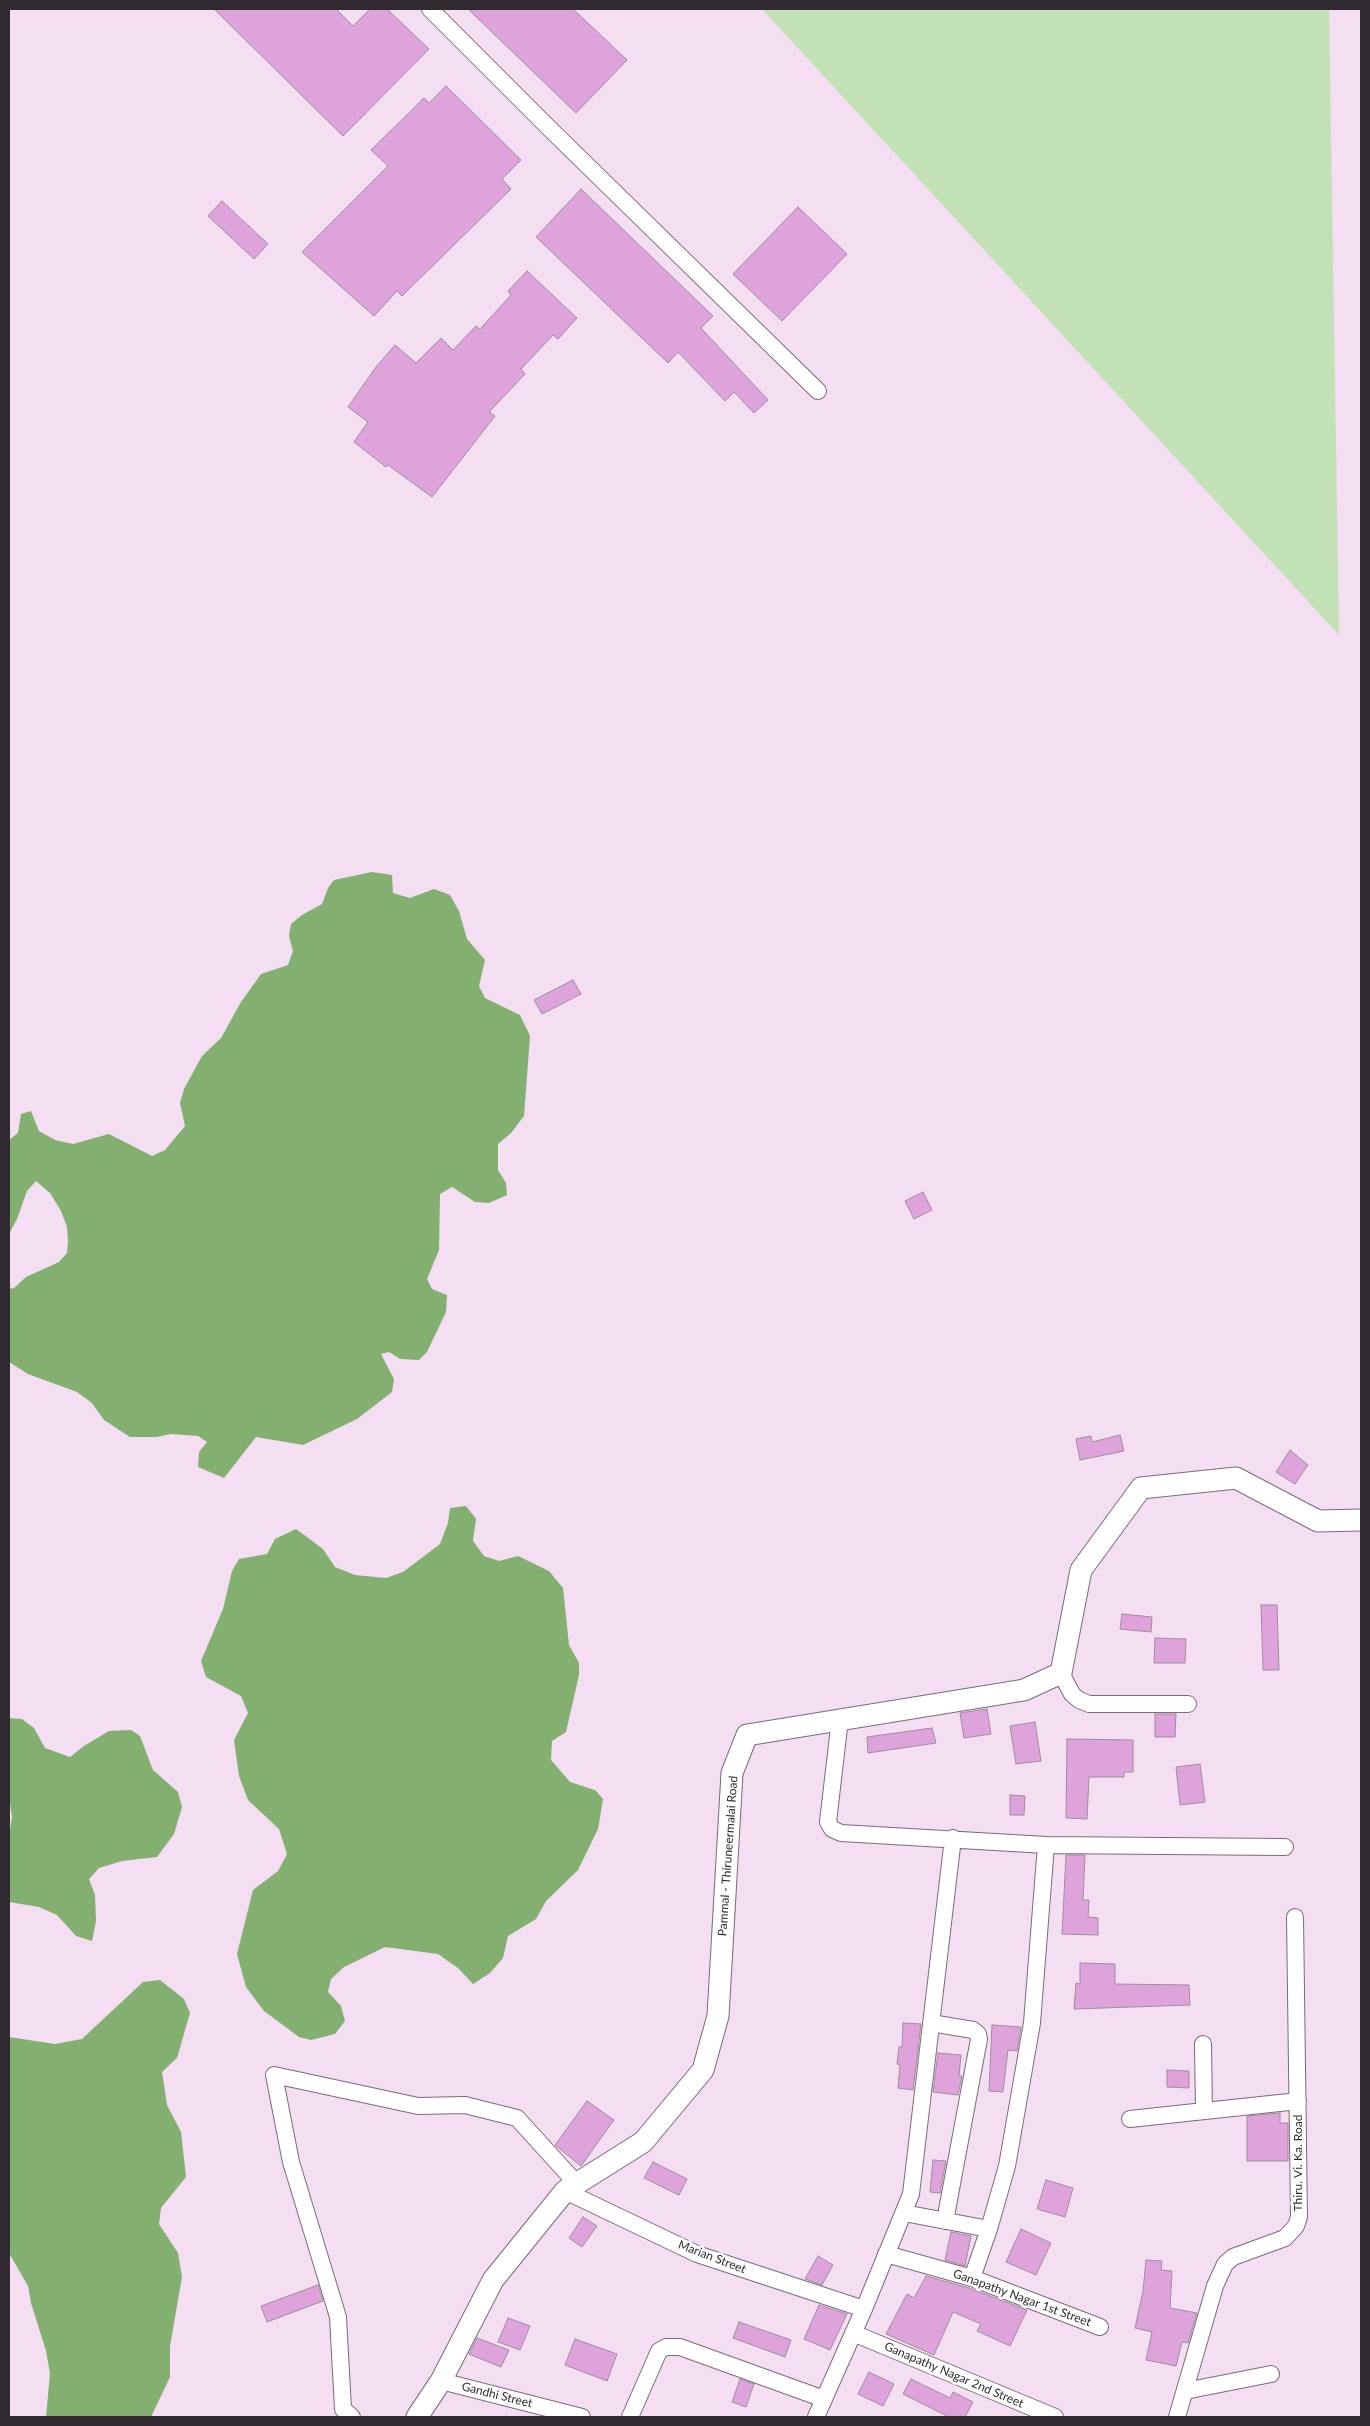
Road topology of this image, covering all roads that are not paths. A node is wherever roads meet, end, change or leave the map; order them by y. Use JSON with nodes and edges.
{"nodes":[{"id":1,"x":430,"y":9,"type":"edge"},
{"id":2,"x":818,"y":391,"type":"dead end"},
{"id":3,"x":1361,"y":1520,"type":"edge"},
{"id":4,"x":1061,"y":1673,"type":"junction"},
{"id":5,"x":1188,"y":1704,"type":"dead end"},
{"id":6,"x":840,"y":1720,"type":"junction"},
{"id":7,"x":953,"y":1838,"type":"junction"},
{"id":8,"x":1046,"y":1845,"type":"junction"},
{"id":9,"x":1285,"y":1847,"type":"dead end"},
{"id":10,"x":1295,"y":1917,"type":"dead end"},
{"id":11,"x":931,"y":2023,"type":"junction"},
{"id":12,"x":1203,"y":2044,"type":"dead end"},
{"id":13,"x":1298,"y":2101,"type":"junction"},
{"id":14,"x":1204,"y":2111,"type":"junction"},
{"id":15,"x":1130,"y":2119,"type":"dead end"},
{"id":16,"x":571,"y":2188,"type":"junction"},
{"id":17,"x":904,"y":2213,"type":"junction"},
{"id":18,"x":945,"y":2221,"type":"junction"},
{"id":19,"x":989,"y":2229,"type":"junction"},
{"id":20,"x":886,"y":2254,"type":"junction"},
{"id":21,"x":972,"y":2278,"type":"junction"},
{"id":22,"x":864,"y":2309,"type":"junction"},
{"id":23,"x":1100,"y":2327,"type":"dead end"},
{"id":24,"x":853,"y":2333,"type":"junction"},
{"id":25,"x":1270,"y":2374,"type":"dead end"},
{"id":26,"x":441,"y":2381,"type":"junction"},
{"id":27,"x":1185,"y":2391,"type":"junction"},
{"id":28,"x":824,"y":2399,"type":"junction"},
{"id":29,"x":352,"y":2417,"type":"edge"},
{"id":30,"x":417,"y":2417,"type":"edge"},
{"id":31,"x":582,"y":2417,"type":"edge"},
{"id":32,"x":630,"y":2417,"type":"edge"},
{"id":33,"x":816,"y":2417,"type":"edge"},
{"id":34,"x":1055,"y":2417,"type":"edge"},
{"id":35,"x":1177,"y":2417,"type":"edge"}],
"edges":[{"from":1,"to":2,"type":"street"},
{"from":3,"to":4,"type":"street"},
{"from":4,"to":5,"type":"street"},
{"from":4,"to":6,"type":"street","name":"Pammal - Thiruneermalai Road"},
{"from":6,"to":7,"type":"street"},
{"from":6,"to":16,"type":"street","name":"Pammal - Thiruneermalai Road"},
{"from":7,"to":8,"type":"street"},
{"from":7,"to":11,"type":"street"},
{"from":8,"to":9,"type":"street"},
{"from":8,"to":19,"type":"street"},
{"from":10,"to":13,"type":"street","name":"Thiru. Vi. Ka. Road"},
{"from":11,"to":17,"type":"street"},
{"from":11,"to":18,"type":"street"},
{"from":12,"to":14,"type":"street"},
{"from":13,"to":14,"type":"street"},
{"from":13,"to":27,"type":"street","name":"Thiru. Vi. Ka. Road"},
{"from":14,"to":15,"type":"street"},
{"from":16,"to":22,"type":"street","name":"Marian Street"},
{"from":16,"to":26,"type":"street","name":"Pammal - Thiruneermalai Road"},
{"from":16,"to":29,"type":"street"},
{"from":17,"to":18,"type":"street"},
{"from":17,"to":20,"type":"street"},
{"from":18,"to":19,"type":"street"},
{"from":19,"to":21,"type":"street"},
{"from":20,"to":21,"type":"street","name":"Ganapathy Nagar 1st Street"},
{"from":20,"to":22,"type":"street"},
{"from":21,"to":23,"type":"street","name":"Ganapathy Nagar 1st Street"},
{"from":22,"to":24,"type":"street"},
{"from":24,"to":28,"type":"street"},
{"from":24,"to":34,"type":"street","name":"Ganapathy Nagar 2nd Street"},
{"from":25,"to":27,"type":"street"},
{"from":26,"to":30,"type":"street","name":"Pammal - Thiruneermalai Road"},
{"from":26,"to":31,"type":"street","name":"Gandhi Street"},
{"from":27,"to":35,"type":"street","name":"Thiru. Vi. Ka. Road"},
{"from":28,"to":32,"type":"street"},
{"from":28,"to":33,"type":"street"}]}
